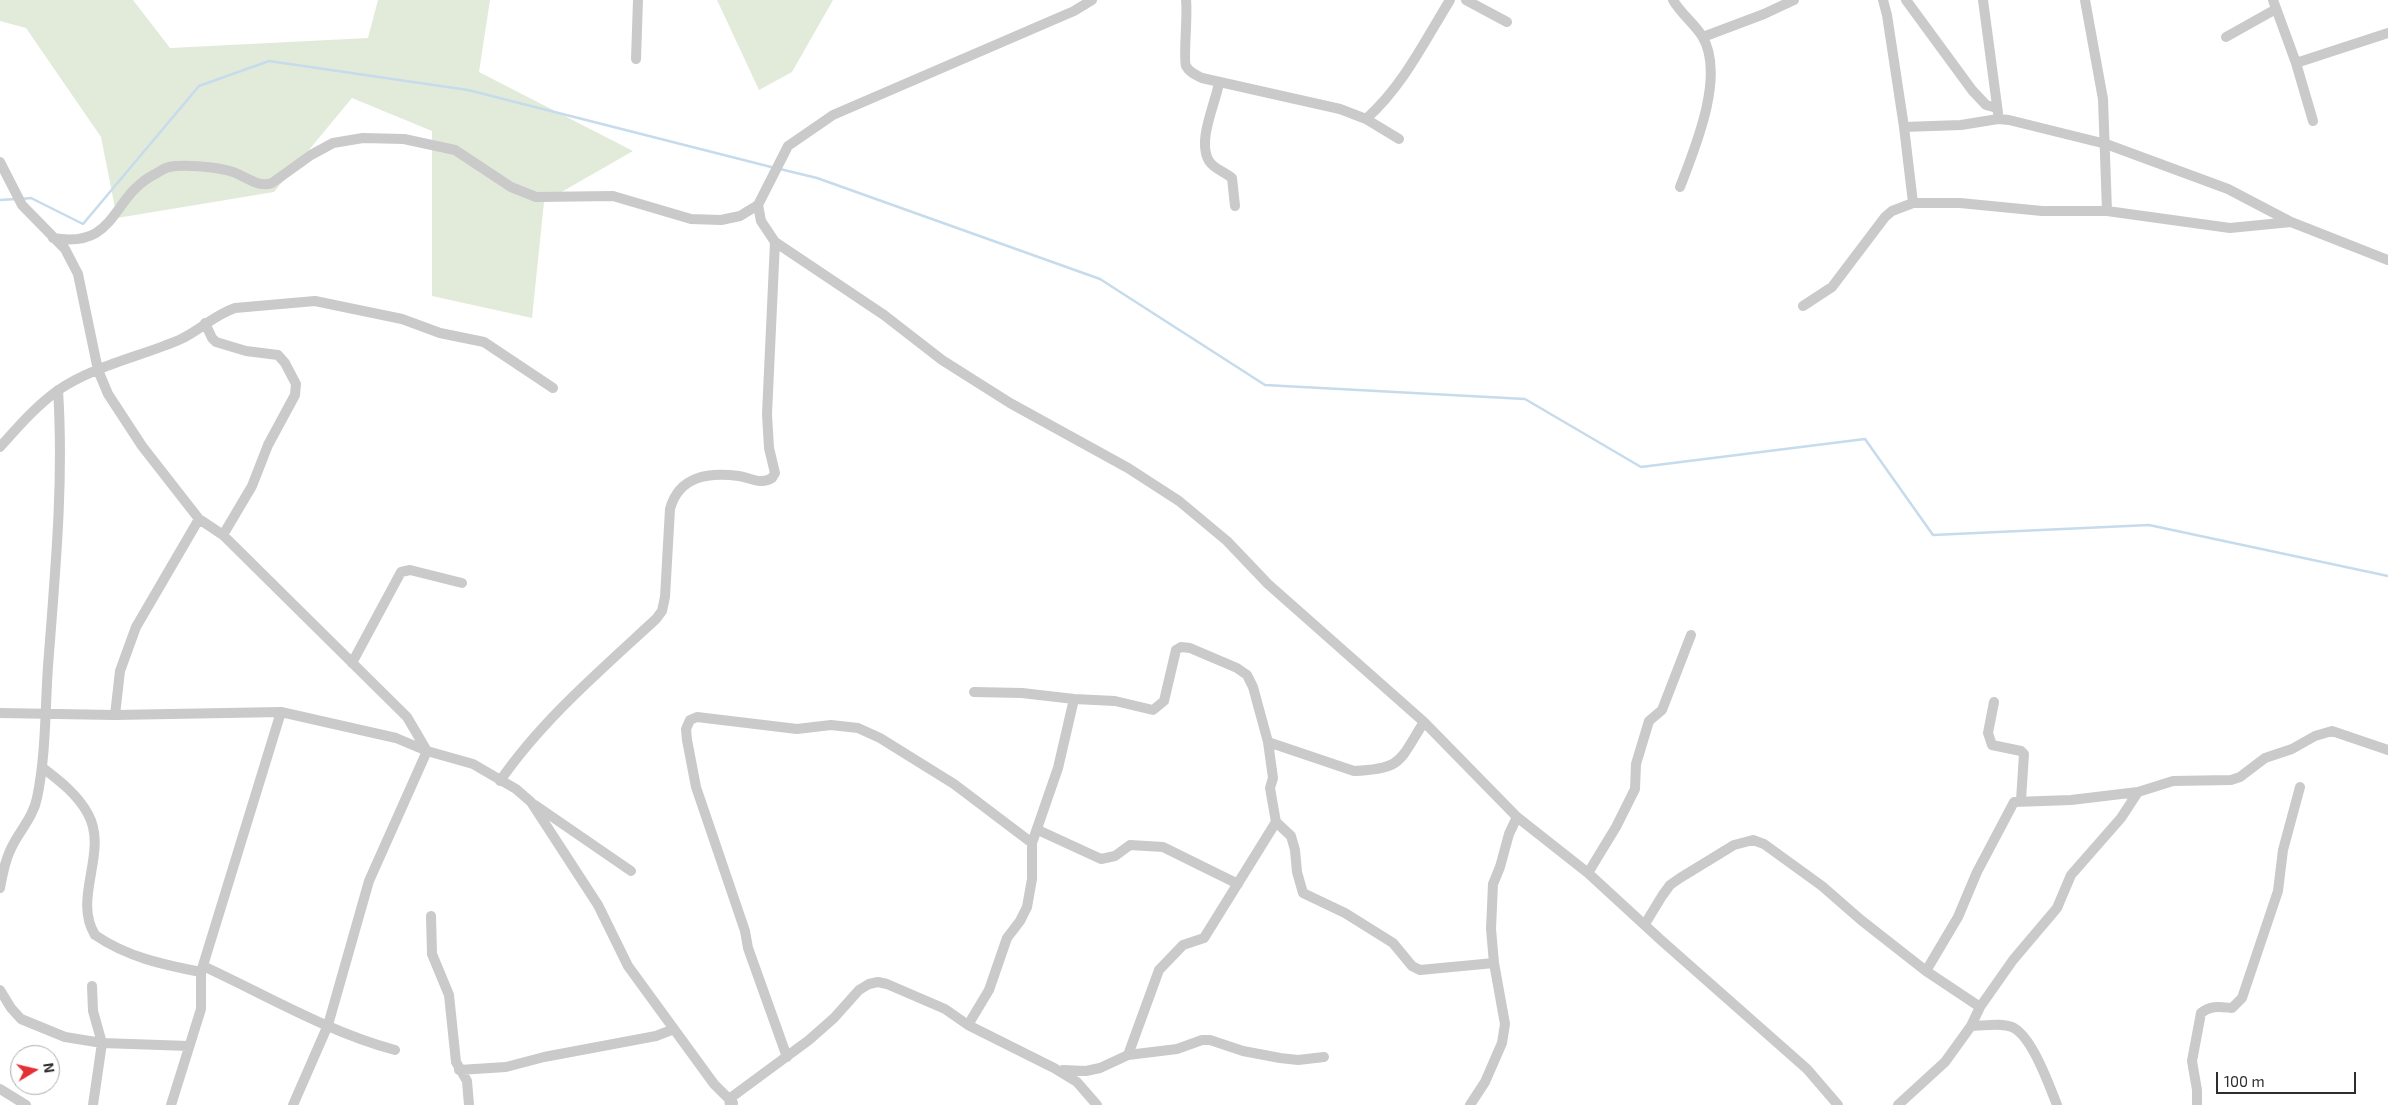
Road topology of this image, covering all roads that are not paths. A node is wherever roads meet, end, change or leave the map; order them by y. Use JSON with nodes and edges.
{"nodes":[{"id":1,"x":638,"y":0,"type":"edge"},
{"id":2,"x":1074,"y":0,"type":"edge"},
{"id":3,"x":1092,"y":0,"type":"edge"},
{"id":4,"x":1186,"y":0,"type":"edge"},
{"id":5,"x":1450,"y":0,"type":"edge"},
{"id":6,"x":1466,"y":0,"type":"edge"},
{"id":7,"x":1673,"y":0,"type":"edge"},
{"id":8,"x":1794,"y":0,"type":"edge"},
{"id":9,"x":1883,"y":0,"type":"edge"},
{"id":10,"x":1906,"y":0,"type":"edge"},
{"id":11,"x":1983,"y":0,"type":"edge"},
{"id":12,"x":2085,"y":0,"type":"edge"},
{"id":13,"x":2274,"y":5,"type":"edge"},
{"id":14,"x":1074,"y":11,"type":"junction"},
{"id":15,"x":1507,"y":22,"type":"dead end"},
{"id":16,"x":2388,"y":33,"type":"edge"},
{"id":17,"x":1703,"y":36,"type":"junction"},
{"id":18,"x":2226,"y":38,"type":"dead end"},
{"id":19,"x":636,"y":59,"type":"dead end"},
{"id":20,"x":2296,"y":63,"type":"junction"},
{"id":21,"x":1219,"y":83,"type":"junction"},
{"id":22,"x":1997,"y":108,"type":"junction"},
{"id":23,"x":1366,"y":119,"type":"junction"},
{"id":24,"x":1998,"y":119,"type":"junction"},
{"id":25,"x":2313,"y":121,"type":"dead end"},
{"id":26,"x":1904,"y":127,"type":"junction"},
{"id":27,"x":1399,"y":139,"type":"dead end"},
{"id":28,"x":2106,"y":144,"type":"junction"},
{"id":29,"x":0,"y":163,"type":"edge"},
{"id":30,"x":1680,"y":187,"type":"dead end"},
{"id":31,"x":1913,"y":203,"type":"junction"},
{"id":32,"x":758,"y":205,"type":"junction"},
{"id":33,"x":1236,"y":206,"type":"dead end"},
{"id":34,"x":2107,"y":211,"type":"junction"},
{"id":35,"x":2292,"y":222,"type":"junction"},
{"id":36,"x":53,"y":238,"type":"junction"},
{"id":37,"x":775,"y":242,"type":"junction"},
{"id":38,"x":2388,"y":260,"type":"edge"},
{"id":39,"x":1803,"y":306,"type":"dead end"},
{"id":40,"x":205,"y":323,"type":"junction"},
{"id":41,"x":98,"y":370,"type":"junction"},
{"id":42,"x":553,"y":388,"type":"dead end"},
{"id":43,"x":58,"y":390,"type":"junction"},
{"id":44,"x":0,"y":447,"type":"edge"},
{"id":45,"x":199,"y":519,"type":"junction"},
{"id":46,"x":223,"y":535,"type":"junction"},
{"id":47,"x":462,"y":582,"type":"dead end"},
{"id":48,"x":1691,"y":635,"type":"dead end"},
{"id":49,"x":352,"y":663,"type":"junction"},
{"id":50,"x":974,"y":692,"type":"dead end"},
{"id":51,"x":1074,"y":699,"type":"junction"},
{"id":52,"x":1994,"y":702,"type":"dead end"},
{"id":53,"x":0,"y":712,"type":"edge"},
{"id":54,"x":281,"y":712,"type":"junction"},
{"id":55,"x":44,"y":713,"type":"junction"},
{"id":56,"x":115,"y":715,"type":"junction"},
{"id":57,"x":1424,"y":722,"type":"junction"},
{"id":58,"x":1268,"y":742,"type":"junction"},
{"id":59,"x":2388,"y":750,"type":"edge"},
{"id":60,"x":427,"y":751,"type":"junction"},
{"id":61,"x":43,"y":768,"type":"junction"},
{"id":62,"x":500,"y":781,"type":"junction"},
{"id":63,"x":2300,"y":787,"type":"dead end"},
{"id":64,"x":516,"y":789,"type":"junction"},
{"id":65,"x":2138,"y":792,"type":"junction"},
{"id":66,"x":2021,"y":800,"type":"junction"},
{"id":67,"x":1517,"y":818,"type":"junction"},
{"id":68,"x":1276,"y":822,"type":"junction"},
{"id":69,"x":1038,"y":830,"type":"junction"},
{"id":70,"x":1032,"y":843,"type":"junction"},
{"id":71,"x":631,"y":871,"type":"dead end"},
{"id":72,"x":1588,"y":873,"type":"junction"},
{"id":73,"x":1238,"y":884,"type":"junction"},
{"id":74,"x":0,"y":888,"type":"edge"},
{"id":75,"x":431,"y":916,"type":"dead end"},
{"id":76,"x":1645,"y":924,"type":"junction"},
{"id":77,"x":1494,"y":963,"type":"junction"},
{"id":78,"x":202,"y":969,"type":"junction"},
{"id":79,"x":1926,"y":971,"type":"junction"},
{"id":80,"x":92,"y":986,"type":"dead end"},
{"id":81,"x":0,"y":990,"type":"edge"},
{"id":82,"x":1980,"y":1007,"type":"junction"},
{"id":83,"x":968,"y":1024,"type":"junction"},
{"id":84,"x":328,"y":1025,"type":"junction"},
{"id":85,"x":1971,"y":1026,"type":"junction"},
{"id":86,"x":674,"y":1029,"type":"junction"},
{"id":87,"x":102,"y":1044,"type":"junction"},
{"id":88,"x":189,"y":1046,"type":"junction"},
{"id":89,"x":395,"y":1050,"type":"dead end"},
{"id":90,"x":1128,"y":1055,"type":"junction"},
{"id":91,"x":787,"y":1057,"type":"junction"},
{"id":92,"x":1324,"y":1058,"type":"dead end"},
{"id":93,"x":1054,"y":1068,"type":"junction"},
{"id":94,"x":459,"y":1070,"type":"junction"},
{"id":95,"x":0,"y":1089,"type":"edge"},
{"id":96,"x":731,"y":1103,"type":"edge"},
{"id":97,"x":26,"y":1105,"type":"edge"},
{"id":98,"x":93,"y":1105,"type":"edge"},
{"id":99,"x":170,"y":1105,"type":"edge"},
{"id":100,"x":294,"y":1105,"type":"edge"},
{"id":101,"x":469,"y":1105,"type":"edge"},
{"id":102,"x":1097,"y":1105,"type":"edge"},
{"id":103,"x":1470,"y":1105,"type":"edge"},
{"id":104,"x":1838,"y":1105,"type":"edge"},
{"id":105,"x":1898,"y":1105,"type":"edge"},
{"id":106,"x":2058,"y":1105,"type":"edge"},
{"id":107,"x":2197,"y":1105,"type":"edge"}],
"edges":[{"from":1,"to":19,"type":"street"},
{"from":2,"to":14,"type":"street"},
{"from":3,"to":14,"type":"street"},
{"from":4,"to":21,"type":"street"},
{"from":5,"to":23,"type":"street"},
{"from":6,"to":15,"type":"street"},
{"from":7,"to":17,"type":"street"},
{"from":8,"to":17,"type":"street"},
{"from":9,"to":26,"type":"street"},
{"from":10,"to":22,"type":"street"},
{"from":11,"to":22,"type":"street"},
{"from":12,"to":28,"type":"street"},
{"from":13,"to":18,"type":"street"},
{"from":13,"to":20,"type":"street"},
{"from":14,"to":32,"type":"street"},
{"from":16,"to":20,"type":"street"},
{"from":17,"to":30,"type":"street"},
{"from":20,"to":25,"type":"street"},
{"from":21,"to":23,"type":"street"},
{"from":21,"to":33,"type":"street"},
{"from":22,"to":24,"type":"street"},
{"from":23,"to":27,"type":"street"},
{"from":24,"to":26,"type":"street"},
{"from":24,"to":28,"type":"street"},
{"from":26,"to":31,"type":"street"},
{"from":28,"to":34,"type":"street"},
{"from":28,"to":35,"type":"street"},
{"from":29,"to":36,"type":"street"},
{"from":31,"to":34,"type":"street"},
{"from":31,"to":39,"type":"street"},
{"from":32,"to":36,"type":"street"},
{"from":32,"to":37,"type":"street"},
{"from":34,"to":35,"type":"street"},
{"from":35,"to":38,"type":"street"},
{"from":36,"to":41,"type":"street"},
{"from":37,"to":57,"type":"street"},
{"from":37,"to":62,"type":"street"},
{"from":40,"to":41,"type":"street"},
{"from":40,"to":42,"type":"street"},
{"from":40,"to":46,"type":"street"},
{"from":41,"to":43,"type":"street"},
{"from":41,"to":45,"type":"street"},
{"from":43,"to":44,"type":"street"},
{"from":43,"to":55,"type":"street"},
{"from":45,"to":46,"type":"street"},
{"from":45,"to":56,"type":"street"},
{"from":46,"to":49,"type":"street"},
{"from":47,"to":49,"type":"street"},
{"from":48,"to":72,"type":"street"},
{"from":49,"to":60,"type":"street"},
{"from":50,"to":51,"type":"street"},
{"from":51,"to":58,"type":"street"},
{"from":51,"to":69,"type":"street"},
{"from":52,"to":66,"type":"street"},
{"from":53,"to":55,"type":"street"},
{"from":54,"to":56,"type":"street"},
{"from":54,"to":60,"type":"street"},
{"from":54,"to":78,"type":"street"},
{"from":55,"to":56,"type":"street"},
{"from":55,"to":61,"type":"street"},
{"from":57,"to":58,"type":"street"},
{"from":57,"to":67,"type":"street"},
{"from":58,"to":68,"type":"street"},
{"from":59,"to":65,"type":"street"},
{"from":60,"to":62,"type":"street"},
{"from":60,"to":84,"type":"street"},
{"from":61,"to":74,"type":"street"},
{"from":61,"to":78,"type":"street"},
{"from":62,"to":64,"type":"street"},
{"from":63,"to":107,"type":"street"},
{"from":64,"to":71,"type":"street"},
{"from":64,"to":86,"type":"street"},
{"from":65,"to":66,"type":"street"},
{"from":65,"to":82,"type":"street"},
{"from":66,"to":79,"type":"street"},
{"from":67,"to":72,"type":"street"},
{"from":67,"to":77,"type":"street"},
{"from":68,"to":73,"type":"street"},
{"from":68,"to":77,"type":"street"},
{"from":69,"to":70,"type":"street"},
{"from":69,"to":73,"type":"street"},
{"from":70,"to":83,"type":"street"},
{"from":70,"to":91,"type":"street"},
{"from":72,"to":76,"type":"street"},
{"from":73,"to":90,"type":"street"},
{"from":75,"to":94,"type":"street"},
{"from":76,"to":79,"type":"street"},
{"from":76,"to":104,"type":"street"},
{"from":77,"to":103,"type":"street"},
{"from":78,"to":84,"type":"street"},
{"from":78,"to":88,"type":"street"},
{"from":79,"to":82,"type":"street"},
{"from":80,"to":87,"type":"street"},
{"from":81,"to":87,"type":"street"},
{"from":82,"to":85,"type":"street"},
{"from":83,"to":91,"type":"street"},
{"from":83,"to":93,"type":"street"},
{"from":84,"to":89,"type":"street"},
{"from":84,"to":100,"type":"street"},
{"from":85,"to":105,"type":"street"},
{"from":85,"to":106,"type":"street"},
{"from":86,"to":94,"type":"street"},
{"from":86,"to":96,"type":"street"},
{"from":87,"to":88,"type":"street"},
{"from":87,"to":98,"type":"street"},
{"from":88,"to":99,"type":"street"},
{"from":90,"to":92,"type":"street"},
{"from":90,"to":93,"type":"street"},
{"from":91,"to":96,"type":"street"},
{"from":93,"to":102,"type":"street"},
{"from":94,"to":101,"type":"street"},
{"from":95,"to":97,"type":"street"}]}
